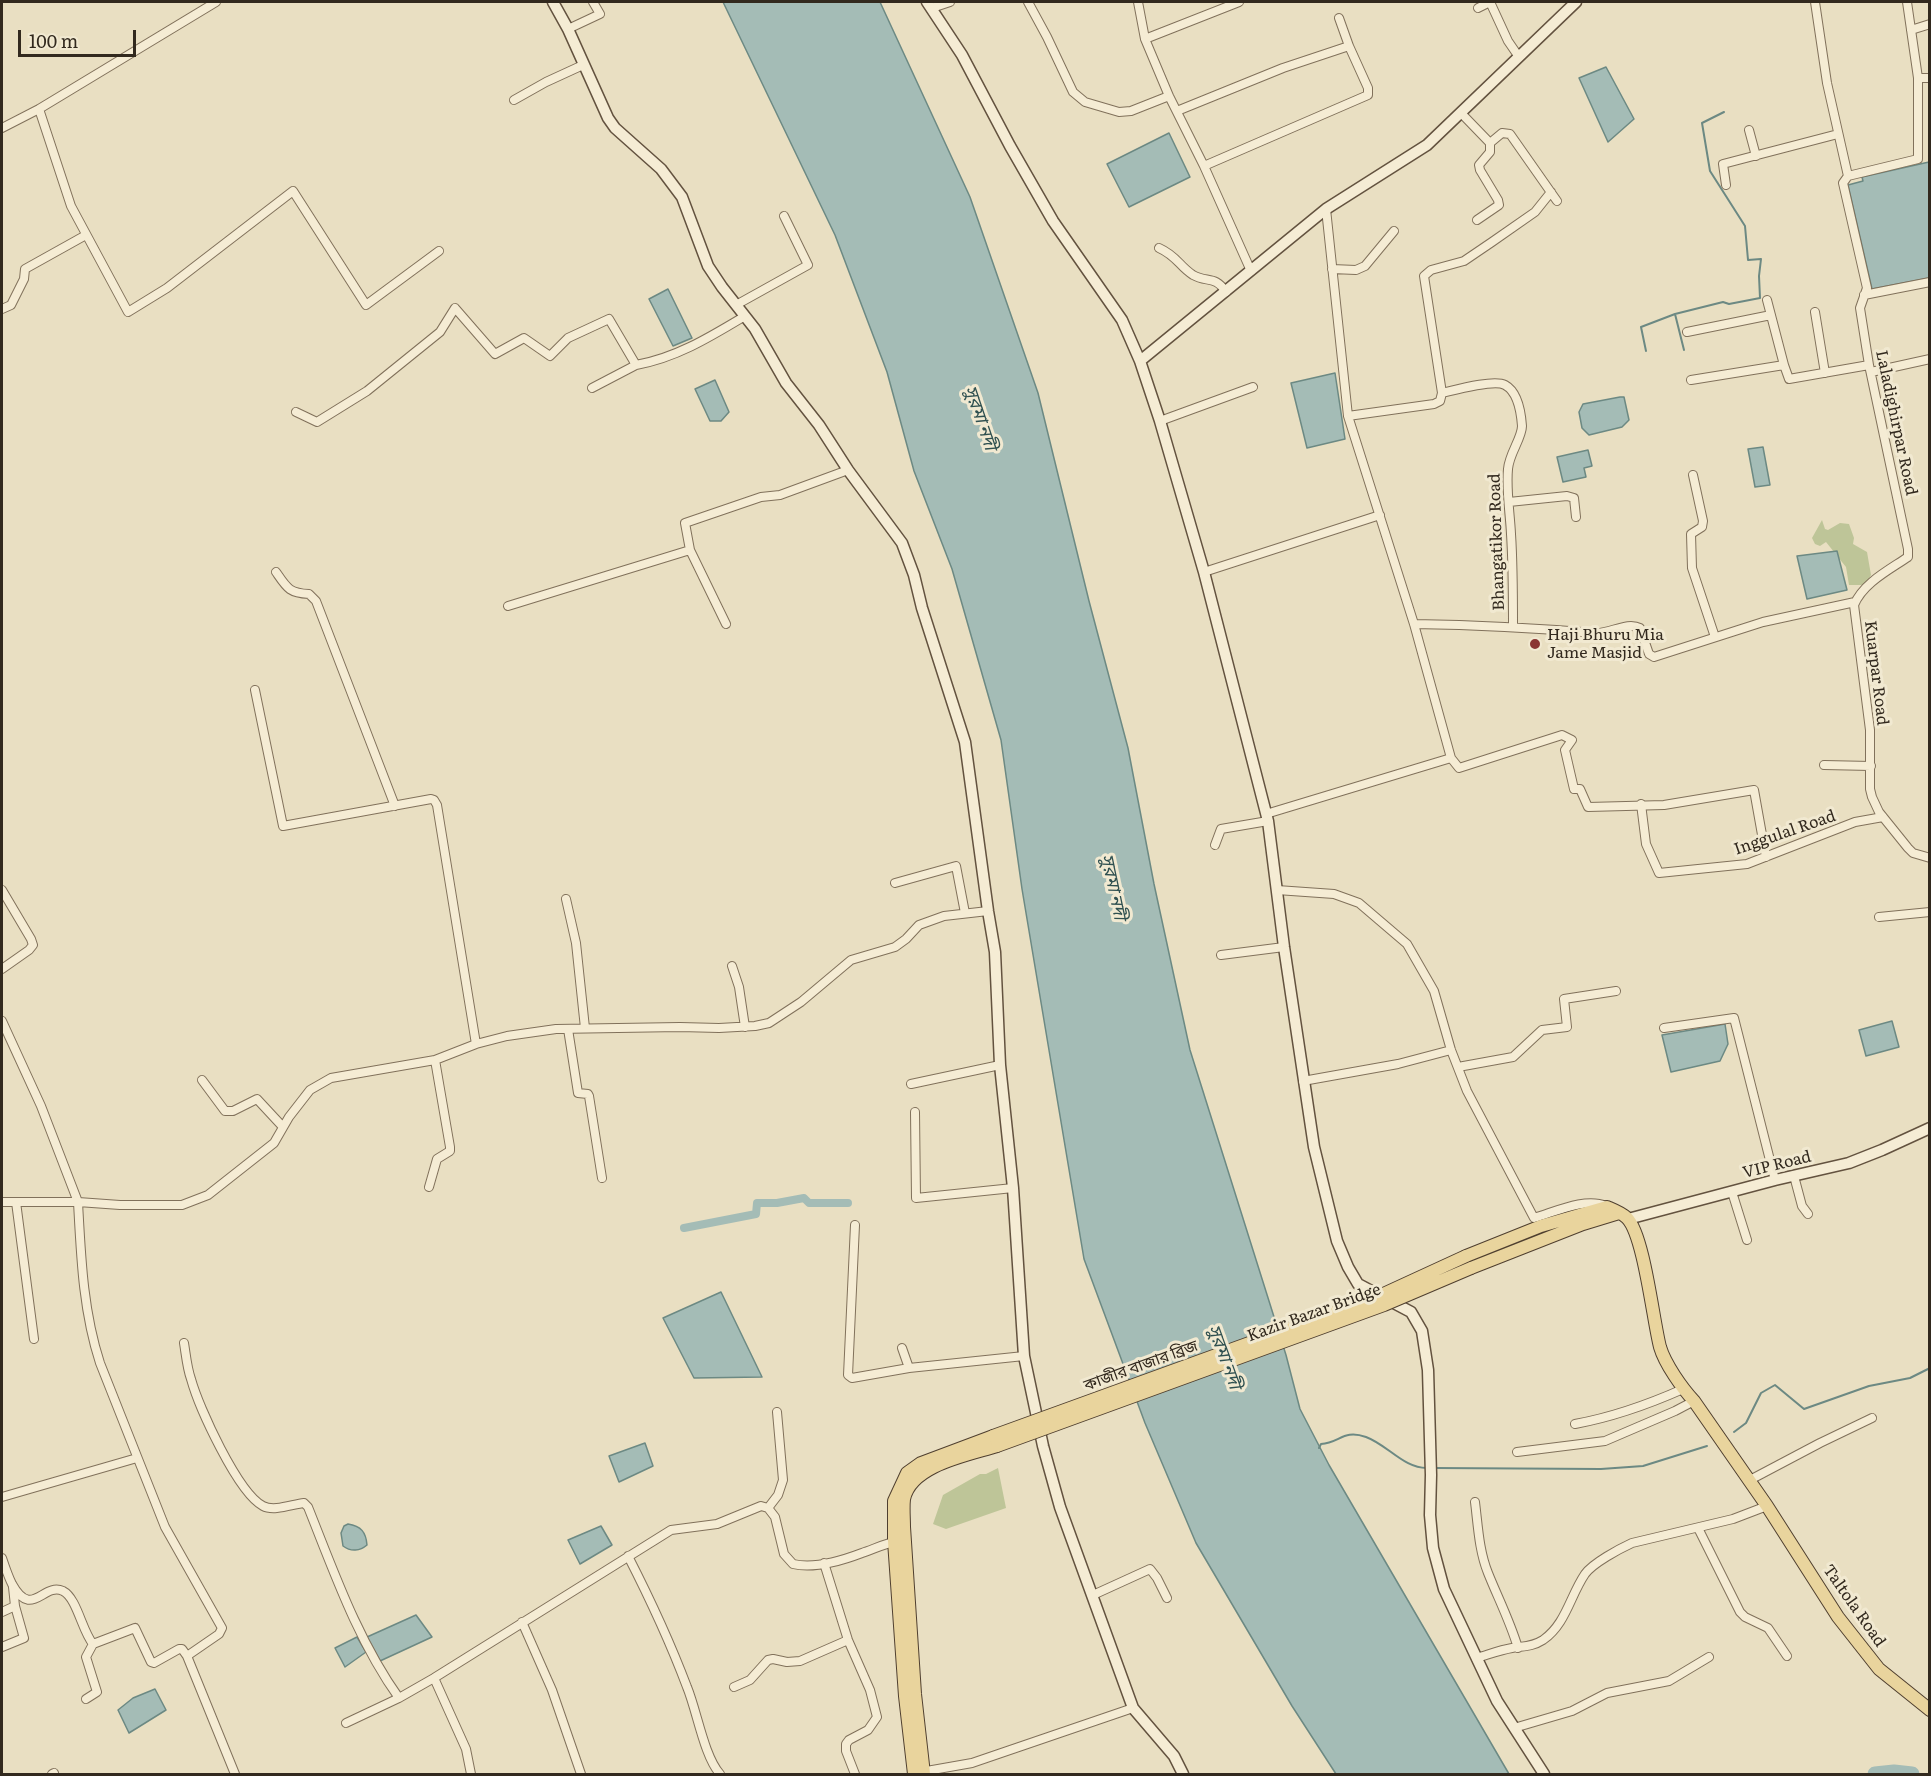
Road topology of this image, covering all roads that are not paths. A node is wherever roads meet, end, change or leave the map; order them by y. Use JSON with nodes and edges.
{"nodes":[{"id":1,"x":216,"y":2,"type":"edge"},
{"id":2,"x":553,"y":2,"type":"edge"},
{"id":3,"x":593,"y":2,"type":"edge"},
{"id":4,"x":950,"y":2,"type":"edge"},
{"id":5,"x":1028,"y":2,"type":"edge"},
{"id":6,"x":1138,"y":2,"type":"edge"},
{"id":7,"x":1239,"y":2,"type":"edge"},
{"id":8,"x":1576,"y":2,"type":"edge"},
{"id":9,"x":1815,"y":2,"type":"edge"},
{"id":10,"x":1907,"y":2,"type":"edge"},
{"id":11,"x":929,"y":5,"type":"edge"},
{"id":12,"x":1478,"y":8,"type":"dead end"},
{"id":13,"x":1339,"y":18,"type":"dead end"},
{"id":14,"x":1929,"y":24,"type":"edge"},
{"id":15,"x":568,"y":29,"type":"junction"},
{"id":16,"x":1911,"y":30,"type":"junction"},
{"id":17,"x":1145,"y":39,"type":"junction"},
{"id":18,"x":1349,"y":46,"type":"junction"},
{"id":19,"x":1519,"y":57,"type":"junction"},
{"id":20,"x":583,"y":64,"type":"junction"},
{"id":21,"x":1918,"y":78,"type":"junction"},
{"id":22,"x":1929,"y":78,"type":"edge"},
{"id":23,"x":1169,"y":96,"type":"junction"},
{"id":24,"x":514,"y":100,"type":"dead end"},
{"id":25,"x":39,"y":109,"type":"junction"},
{"id":26,"x":1177,"y":111,"type":"junction"},
{"id":27,"x":1461,"y":113,"type":"junction"},
{"id":28,"x":2,"y":128,"type":"edge"},
{"id":29,"x":1749,"y":130,"type":"dead end"},
{"id":30,"x":1838,"y":134,"type":"junction"},
{"id":31,"x":1490,"y":143,"type":"junction"},
{"id":32,"x":1756,"y":156,"type":"junction"},
{"id":33,"x":1204,"y":166,"type":"junction"},
{"id":34,"x":1848,"y":176,"type":"junction"},
{"id":35,"x":1726,"y":185,"type":"dead end"},
{"id":36,"x":1551,"y":192,"type":"junction"},
{"id":37,"x":1557,"y":201,"type":"dead end"},
{"id":38,"x":1326,"y":209,"type":"junction"},
{"id":39,"x":784,"y":216,"type":"dead end"},
{"id":40,"x":1477,"y":219,"type":"dead end"},
{"id":41,"x":1394,"y":231,"type":"dead end"},
{"id":42,"x":87,"y":235,"type":"junction"},
{"id":43,"x":1159,"y":248,"type":"dead end"},
{"id":44,"x":439,"y":251,"type":"dead end"},
{"id":45,"x":1332,"y":269,"type":"junction"},
{"id":46,"x":1251,"y":271,"type":"junction"},
{"id":47,"x":1929,"y":282,"type":"edge"},
{"id":48,"x":1226,"y":292,"type":"junction"},
{"id":49,"x":1864,"y":295,"type":"junction"},
{"id":50,"x":1767,"y":300,"type":"dead end"},
{"id":51,"x":736,"y":305,"type":"junction"},
{"id":52,"x":2,"y":309,"type":"edge"},
{"id":53,"x":1815,"y":312,"type":"dead end"},
{"id":54,"x":1772,"y":315,"type":"junction"},
{"id":55,"x":745,"y":316,"type":"junction"},
{"id":56,"x":1687,"y":332,"type":"dead end"},
{"id":57,"x":1929,"y":359,"type":"edge"},
{"id":58,"x":1140,"y":361,"type":"junction"},
{"id":59,"x":636,"y":365,"type":"junction"},
{"id":60,"x":1784,"y":365,"type":"junction"},
{"id":61,"x":1870,"y":368,"type":"junction"},
{"id":62,"x":1825,"y":373,"type":"junction"},
{"id":63,"x":1691,"y":380,"type":"dead end"},
{"id":64,"x":1253,"y":387,"type":"dead end"},
{"id":65,"x":592,"y":388,"type":"dead end"},
{"id":66,"x":1442,"y":393,"type":"junction"},
{"id":67,"x":296,"y":412,"type":"dead end"},
{"id":68,"x":1348,"y":416,"type":"junction"},
{"id":69,"x":1160,"y":421,"type":"junction"},
{"id":70,"x":848,"y":470,"type":"junction"},
{"id":71,"x":1693,"y":475,"type":"dead end"},
{"id":72,"x":1509,"y":502,"type":"junction"},
{"id":73,"x":1380,"y":515,"type":"junction"},
{"id":74,"x":1576,"y":518,"type":"dead end"},
{"id":75,"x":690,"y":550,"type":"junction"},
{"id":76,"x":276,"y":572,"type":"dead end"},
{"id":77,"x":1204,"y":572,"type":"junction"},
{"id":78,"x":1855,"y":602,"type":"junction"},
{"id":79,"x":508,"y":606,"type":"dead end"},
{"id":80,"x":726,"y":624,"type":"dead end"},
{"id":81,"x":1414,"y":624,"type":"junction"},
{"id":82,"x":1513,"y":626,"type":"junction"},
{"id":83,"x":1715,"y":637,"type":"junction"},
{"id":84,"x":255,"y":690,"type":"dead end"},
{"id":85,"x":1451,"y":758,"type":"junction"},
{"id":86,"x":1824,"y":765,"type":"dead end"},
{"id":87,"x":1871,"y":766,"type":"junction"},
{"id":88,"x":1641,"y":804,"type":"junction"},
{"id":89,"x":395,"y":806,"type":"junction"},
{"id":90,"x":1883,"y":817,"type":"junction"},
{"id":91,"x":1267,"y":818,"type":"junction"},
{"id":92,"x":1215,"y":845,"type":"dead end"},
{"id":93,"x":1766,"y":857,"type":"junction"},
{"id":94,"x":1929,"y":858,"type":"edge"},
{"id":95,"x":895,"y":883,"type":"dead end"},
{"id":96,"x":2,"y":890,"type":"edge"},
{"id":97,"x":1277,"y":890,"type":"junction"},
{"id":98,"x":566,"y":899,"type":"dead end"},
{"id":99,"x":988,"y":911,"type":"junction"},
{"id":100,"x":1929,"y":912,"type":"edge"},
{"id":101,"x":965,"y":913,"type":"junction"},
{"id":102,"x":1879,"y":917,"type":"dead end"},
{"id":103,"x":1284,"y":947,"type":"junction"},
{"id":104,"x":1221,"y":955,"type":"dead end"},
{"id":105,"x":732,"y":966,"type":"dead end"},
{"id":106,"x":2,"y":969,"type":"edge"},
{"id":107,"x":1616,"y":991,"type":"dead end"},
{"id":108,"x":2,"y":1021,"type":"edge"},
{"id":109,"x":745,"y":1027,"type":"junction"},
{"id":110,"x":585,"y":1028,"type":"junction"},
{"id":111,"x":1664,"y":1028,"type":"dead end"},
{"id":112,"x":568,"y":1029,"type":"junction"},
{"id":113,"x":476,"y":1044,"type":"junction"},
{"id":114,"x":1452,"y":1050,"type":"junction"},
{"id":115,"x":435,"y":1060,"type":"junction"},
{"id":116,"x":1000,"y":1065,"type":"junction"},
{"id":117,"x":1458,"y":1067,"type":"junction"},
{"id":118,"x":202,"y":1080,"type":"dead end"},
{"id":119,"x":1303,"y":1081,"type":"junction"},
{"id":120,"x":911,"y":1084,"type":"dead end"},
{"id":121,"x":915,"y":1112,"type":"dead end"},
{"id":122,"x":283,"y":1127,"type":"junction"},
{"id":123,"x":1929,"y":1128,"type":"edge"},
{"id":124,"x":1794,"y":1176,"type":"junction"},
{"id":125,"x":602,"y":1178,"type":"dead end"},
{"id":126,"x":1775,"y":1180,"type":"junction"},
{"id":127,"x":429,"y":1187,"type":"dead end"},
{"id":128,"x":1013,"y":1188,"type":"junction"},
{"id":129,"x":1732,"y":1192,"type":"junction"},
{"id":130,"x":2,"y":1202,"type":"edge"},
{"id":131,"x":15,"y":1202,"type":"junction"},
{"id":132,"x":78,"y":1202,"type":"junction"},
{"id":133,"x":1607,"y":1207,"type":"junction"},
{"id":134,"x":1808,"y":1214,"type":"dead end"},
{"id":135,"x":1624,"y":1216,"type":"junction"},
{"id":136,"x":855,"y":1225,"type":"dead end"},
{"id":137,"x":1748,"y":1240,"type":"dead end"},
{"id":138,"x":1469,"y":1262,"type":"junction"},
{"id":139,"x":34,"y":1339,"type":"dead end"},
{"id":140,"x":184,"y":1343,"type":"dead end"},
{"id":141,"x":902,"y":1348,"type":"dead end"},
{"id":142,"x":1024,"y":1356,"type":"junction"},
{"id":143,"x":909,"y":1368,"type":"junction"},
{"id":144,"x":1683,"y":1389,"type":"junction"},
{"id":145,"x":1694,"y":1401,"type":"junction"},
{"id":146,"x":777,"y":1412,"type":"dead end"},
{"id":147,"x":1872,"y":1418,"type":"dead end"},
{"id":148,"x":1575,"y":1424,"type":"dead end"},
{"id":149,"x":1517,"y":1452,"type":"dead end"},
{"id":150,"x":137,"y":1458,"type":"junction"},
{"id":151,"x":1748,"y":1481,"type":"junction"},
{"id":152,"x":2,"y":1497,"type":"edge"},
{"id":153,"x":1475,"y":1502,"type":"dead end"},
{"id":154,"x":1767,"y":1506,"type":"junction"},
{"id":155,"x":768,"y":1508,"type":"junction"},
{"id":156,"x":1698,"y":1528,"type":"junction"},
{"id":157,"x":900,"y":1541,"type":"junction"},
{"id":158,"x":628,"y":1556,"type":"junction"},
{"id":159,"x":2,"y":1558,"type":"edge"},
{"id":160,"x":824,"y":1563,"type":"junction"},
{"id":161,"x":13,"y":1586,"type":"junction"},
{"id":162,"x":1093,"y":1595,"type":"junction"},
{"id":163,"x":1167,"y":1598,"type":"dead end"},
{"id":164,"x":15,"y":1606,"type":"junction"},
{"id":165,"x":2,"y":1612,"type":"edge"},
{"id":166,"x":522,"y":1622,"type":"junction"},
{"id":167,"x":848,"y":1640,"type":"junction"},
{"id":168,"x":93,"y":1644,"type":"junction"},
{"id":169,"x":2,"y":1647,"type":"edge"},
{"id":170,"x":1518,"y":1648,"type":"junction"},
{"id":171,"x":187,"y":1656,"type":"junction"},
{"id":172,"x":1787,"y":1656,"type":"dead end"},
{"id":173,"x":1709,"y":1657,"type":"dead end"},
{"id":174,"x":1476,"y":1658,"type":"junction"},
{"id":175,"x":434,"y":1678,"type":"junction"},
{"id":176,"x":734,"y":1687,"type":"dead end"},
{"id":177,"x":399,"y":1698,"type":"junction"},
{"id":178,"x":86,"y":1699,"type":"dead end"},
{"id":179,"x":1133,"y":1708,"type":"junction"},
{"id":180,"x":1929,"y":1710,"type":"edge"},
{"id":181,"x":346,"y":1723,"type":"dead end"},
{"id":182,"x":1514,"y":1728,"type":"junction"},
{"id":183,"x":235,"y":1774,"type":"edge"},
{"id":184,"x":471,"y":1774,"type":"edge"},
{"id":185,"x":581,"y":1774,"type":"edge"},
{"id":186,"x":720,"y":1774,"type":"edge"},
{"id":187,"x":855,"y":1774,"type":"edge"},
{"id":188,"x":917,"y":1774,"type":"edge"},
{"id":189,"x":1183,"y":1774,"type":"edge"},
{"id":190,"x":1544,"y":1774,"type":"edge"}],
"edges":[{"from":1,"to":25,"type":"street"},
{"from":2,"to":15,"type":"street"},
{"from":3,"to":15,"type":"street"},
{"from":4,"to":11,"type":"street"},
{"from":5,"to":23,"type":"street"},
{"from":6,"to":17,"type":"street"},
{"from":7,"to":17,"type":"street"},
{"from":8,"to":19,"type":"street"},
{"from":9,"to":30,"type":"street","name":"Laladighirpar Road"},
{"from":10,"to":16,"type":"street"},
{"from":11,"to":58,"type":"street"},
{"from":12,"to":19,"type":"street"},
{"from":13,"to":18,"type":"street"},
{"from":14,"to":16,"type":"street"},
{"from":15,"to":20,"type":"street"},
{"from":16,"to":21,"type":"street"},
{"from":17,"to":23,"type":"street"},
{"from":18,"to":26,"type":"street"},
{"from":18,"to":33,"type":"street"},
{"from":19,"to":27,"type":"street"},
{"from":20,"to":24,"type":"street"},
{"from":20,"to":51,"type":"street"},
{"from":21,"to":22,"type":"street"},
{"from":21,"to":34,"type":"street"},
{"from":23,"to":26,"type":"street"},
{"from":25,"to":28,"type":"street"},
{"from":25,"to":42,"type":"street"},
{"from":26,"to":33,"type":"street"},
{"from":27,"to":31,"type":"street"},
{"from":27,"to":38,"type":"street"},
{"from":29,"to":32,"type":"street"},
{"from":30,"to":32,"type":"street"},
{"from":30,"to":34,"type":"street","name":"Laladighirpar Road"},
{"from":31,"to":36,"type":"street"},
{"from":31,"to":40,"type":"street"},
{"from":32,"to":35,"type":"street"},
{"from":33,"to":46,"type":"street"},
{"from":34,"to":49,"type":"street","name":"Laladighirpar Road"},
{"from":36,"to":37,"type":"street"},
{"from":36,"to":66,"type":"street"},
{"from":38,"to":45,"type":"street"},
{"from":38,"to":46,"type":"street"},
{"from":39,"to":51,"type":"street"},
{"from":41,"to":45,"type":"street"},
{"from":42,"to":44,"type":"street"},
{"from":42,"to":52,"type":"street"},
{"from":43,"to":48,"type":"street"},
{"from":45,"to":68,"type":"street"},
{"from":46,"to":48,"type":"street"},
{"from":47,"to":49,"type":"street"},
{"from":48,"to":58,"type":"street"},
{"from":49,"to":61,"type":"street","name":"Laladighirpar Road"},
{"from":50,"to":54,"type":"street"},
{"from":51,"to":55,"type":"street"},
{"from":53,"to":62,"type":"street"},
{"from":54,"to":56,"type":"street"},
{"from":54,"to":60,"type":"street"},
{"from":55,"to":59,"type":"street"},
{"from":55,"to":70,"type":"street"},
{"from":57,"to":61,"type":"street"},
{"from":58,"to":69,"type":"street"},
{"from":59,"to":65,"type":"street"},
{"from":59,"to":67,"type":"street"},
{"from":60,"to":62,"type":"street"},
{"from":60,"to":63,"type":"street"},
{"from":61,"to":62,"type":"street"},
{"from":61,"to":78,"type":"street","name":"Laladighirpar Road"},
{"from":64,"to":69,"type":"street"},
{"from":66,"to":68,"type":"street"},
{"from":66,"to":72,"type":"street","name":"Bhangatikor Road"},
{"from":68,"to":73,"type":"street"},
{"from":69,"to":77,"type":"street"},
{"from":70,"to":75,"type":"street"},
{"from":70,"to":99,"type":"street"},
{"from":71,"to":83,"type":"street"},
{"from":72,"to":74,"type":"street"},
{"from":72,"to":82,"type":"street","name":"Bhangatikor Road"},
{"from":73,"to":77,"type":"street"},
{"from":73,"to":81,"type":"street"},
{"from":75,"to":79,"type":"street"},
{"from":75,"to":80,"type":"street"},
{"from":76,"to":89,"type":"street"},
{"from":77,"to":91,"type":"street"},
{"from":78,"to":83,"type":"street","name":"Kuarpar Road"},
{"from":78,"to":87,"type":"street","name":"Kuarpar Road"},
{"from":81,"to":82,"type":"street"},
{"from":81,"to":85,"type":"street"},
{"from":82,"to":83,"type":"street","name":"Kuarpar Road"},
{"from":84,"to":89,"type":"street"},
{"from":85,"to":88,"type":"street"},
{"from":85,"to":91,"type":"street"},
{"from":86,"to":87,"type":"street"},
{"from":87,"to":90,"type":"street","name":"Kuarpar Road"},
{"from":88,"to":93,"type":"street","name":"Inggulal Road"},
{"from":88,"to":93,"type":"street"},
{"from":89,"to":113,"type":"street"},
{"from":90,"to":93,"type":"street","name":"Inggulal Road"},
{"from":90,"to":94,"type":"street","name":"Kuarpar Road"},
{"from":91,"to":92,"type":"street"},
{"from":91,"to":97,"type":"street"},
{"from":95,"to":101,"type":"street"},
{"from":96,"to":106,"type":"street"},
{"from":97,"to":103,"type":"street"},
{"from":97,"to":114,"type":"street"},
{"from":98,"to":110,"type":"street"},
{"from":99,"to":101,"type":"street"},
{"from":99,"to":116,"type":"street"},
{"from":100,"to":102,"type":"street"},
{"from":101,"to":109,"type":"street"},
{"from":103,"to":104,"type":"street"},
{"from":103,"to":119,"type":"street"},
{"from":105,"to":109,"type":"street"},
{"from":107,"to":117,"type":"street"},
{"from":108,"to":132,"type":"street"},
{"from":109,"to":110,"type":"street"},
{"from":110,"to":112,"type":"street"},
{"from":111,"to":126,"type":"street"},
{"from":112,"to":113,"type":"street"},
{"from":112,"to":125,"type":"street"},
{"from":113,"to":115,"type":"street"},
{"from":114,"to":117,"type":"street"},
{"from":114,"to":119,"type":"street"},
{"from":115,"to":122,"type":"street"},
{"from":115,"to":127,"type":"street"},
{"from":116,"to":120,"type":"street"},
{"from":116,"to":128,"type":"street"},
{"from":117,"to":133,"type":"street"},
{"from":118,"to":122,"type":"street"},
{"from":119,"to":174,"type":"street"},
{"from":121,"to":128,"type":"street"},
{"from":122,"to":132,"type":"street"},
{"from":123,"to":124,"type":"street","name":"VIP Road"},
{"from":124,"to":126,"type":"street","name":"VIP Road"},
{"from":124,"to":134,"type":"street"},
{"from":126,"to":129,"type":"street","name":"VIP Road"},
{"from":128,"to":142,"type":"street"},
{"from":129,"to":135,"type":"street","name":"VIP Road"},
{"from":129,"to":137,"type":"street"},
{"from":130,"to":131,"type":"street"},
{"from":131,"to":132,"type":"street"},
{"from":131,"to":139,"type":"street"},
{"from":132,"to":150,"type":"street"},
{"from":133,"to":135,"type":"main road"},
{"from":133,"to":138,"type":"main road"},
{"from":135,"to":138,"type":"main road"},
{"from":135,"to":144,"type":"main road","name":"Taltola Road"},
{"from":136,"to":143,"type":"street"},
{"from":138,"to":157,"type":"main road","name":"কাজীর বাজার ব্রিজ","bridge":true},
{"from":140,"to":177,"type":"street"},
{"from":141,"to":143,"type":"street"},
{"from":142,"to":143,"type":"street"},
{"from":142,"to":162,"type":"street"},
{"from":144,"to":145,"type":"main road","name":"Taltola Road"},
{"from":144,"to":148,"type":"street"},
{"from":145,"to":149,"type":"street"},
{"from":145,"to":151,"type":"main road","name":"Taltola Road"},
{"from":146,"to":155,"type":"street"},
{"from":147,"to":151,"type":"street"},
{"from":150,"to":152,"type":"street"},
{"from":150,"to":171,"type":"street"},
{"from":151,"to":154,"type":"main road","name":"Taltola Road"},
{"from":153,"to":170,"type":"street"},
{"from":154,"to":156,"type":"street"},
{"from":154,"to":180,"type":"main road","name":"Taltola Road"},
{"from":155,"to":158,"type":"street"},
{"from":155,"to":160,"type":"street"},
{"from":156,"to":170,"type":"street"},
{"from":156,"to":172,"type":"street"},
{"from":157,"to":160,"type":"street"},
{"from":157,"to":188,"type":"main road","name":"কাজীর বাজার ব্রিজ"},
{"from":158,"to":166,"type":"street"},
{"from":158,"to":186,"type":"street"},
{"from":159,"to":161,"type":"street"},
{"from":160,"to":167,"type":"street"},
{"from":161,"to":164,"type":"street"},
{"from":161,"to":168,"type":"street"},
{"from":162,"to":163,"type":"street"},
{"from":162,"to":179,"type":"street"},
{"from":164,"to":165,"type":"street"},
{"from":164,"to":169,"type":"street"},
{"from":166,"to":175,"type":"street"},
{"from":166,"to":185,"type":"street"},
{"from":167,"to":176,"type":"street"},
{"from":167,"to":187,"type":"street"},
{"from":168,"to":171,"type":"street"},
{"from":168,"to":178,"type":"street"},
{"from":170,"to":174,"type":"street"},
{"from":171,"to":183,"type":"street"},
{"from":173,"to":182,"type":"street"},
{"from":174,"to":182,"type":"street"},
{"from":175,"to":177,"type":"street"},
{"from":175,"to":184,"type":"street"},
{"from":177,"to":181,"type":"street"},
{"from":179,"to":188,"type":"street"},
{"from":179,"to":189,"type":"street"},
{"from":182,"to":190,"type":"street"}]}
